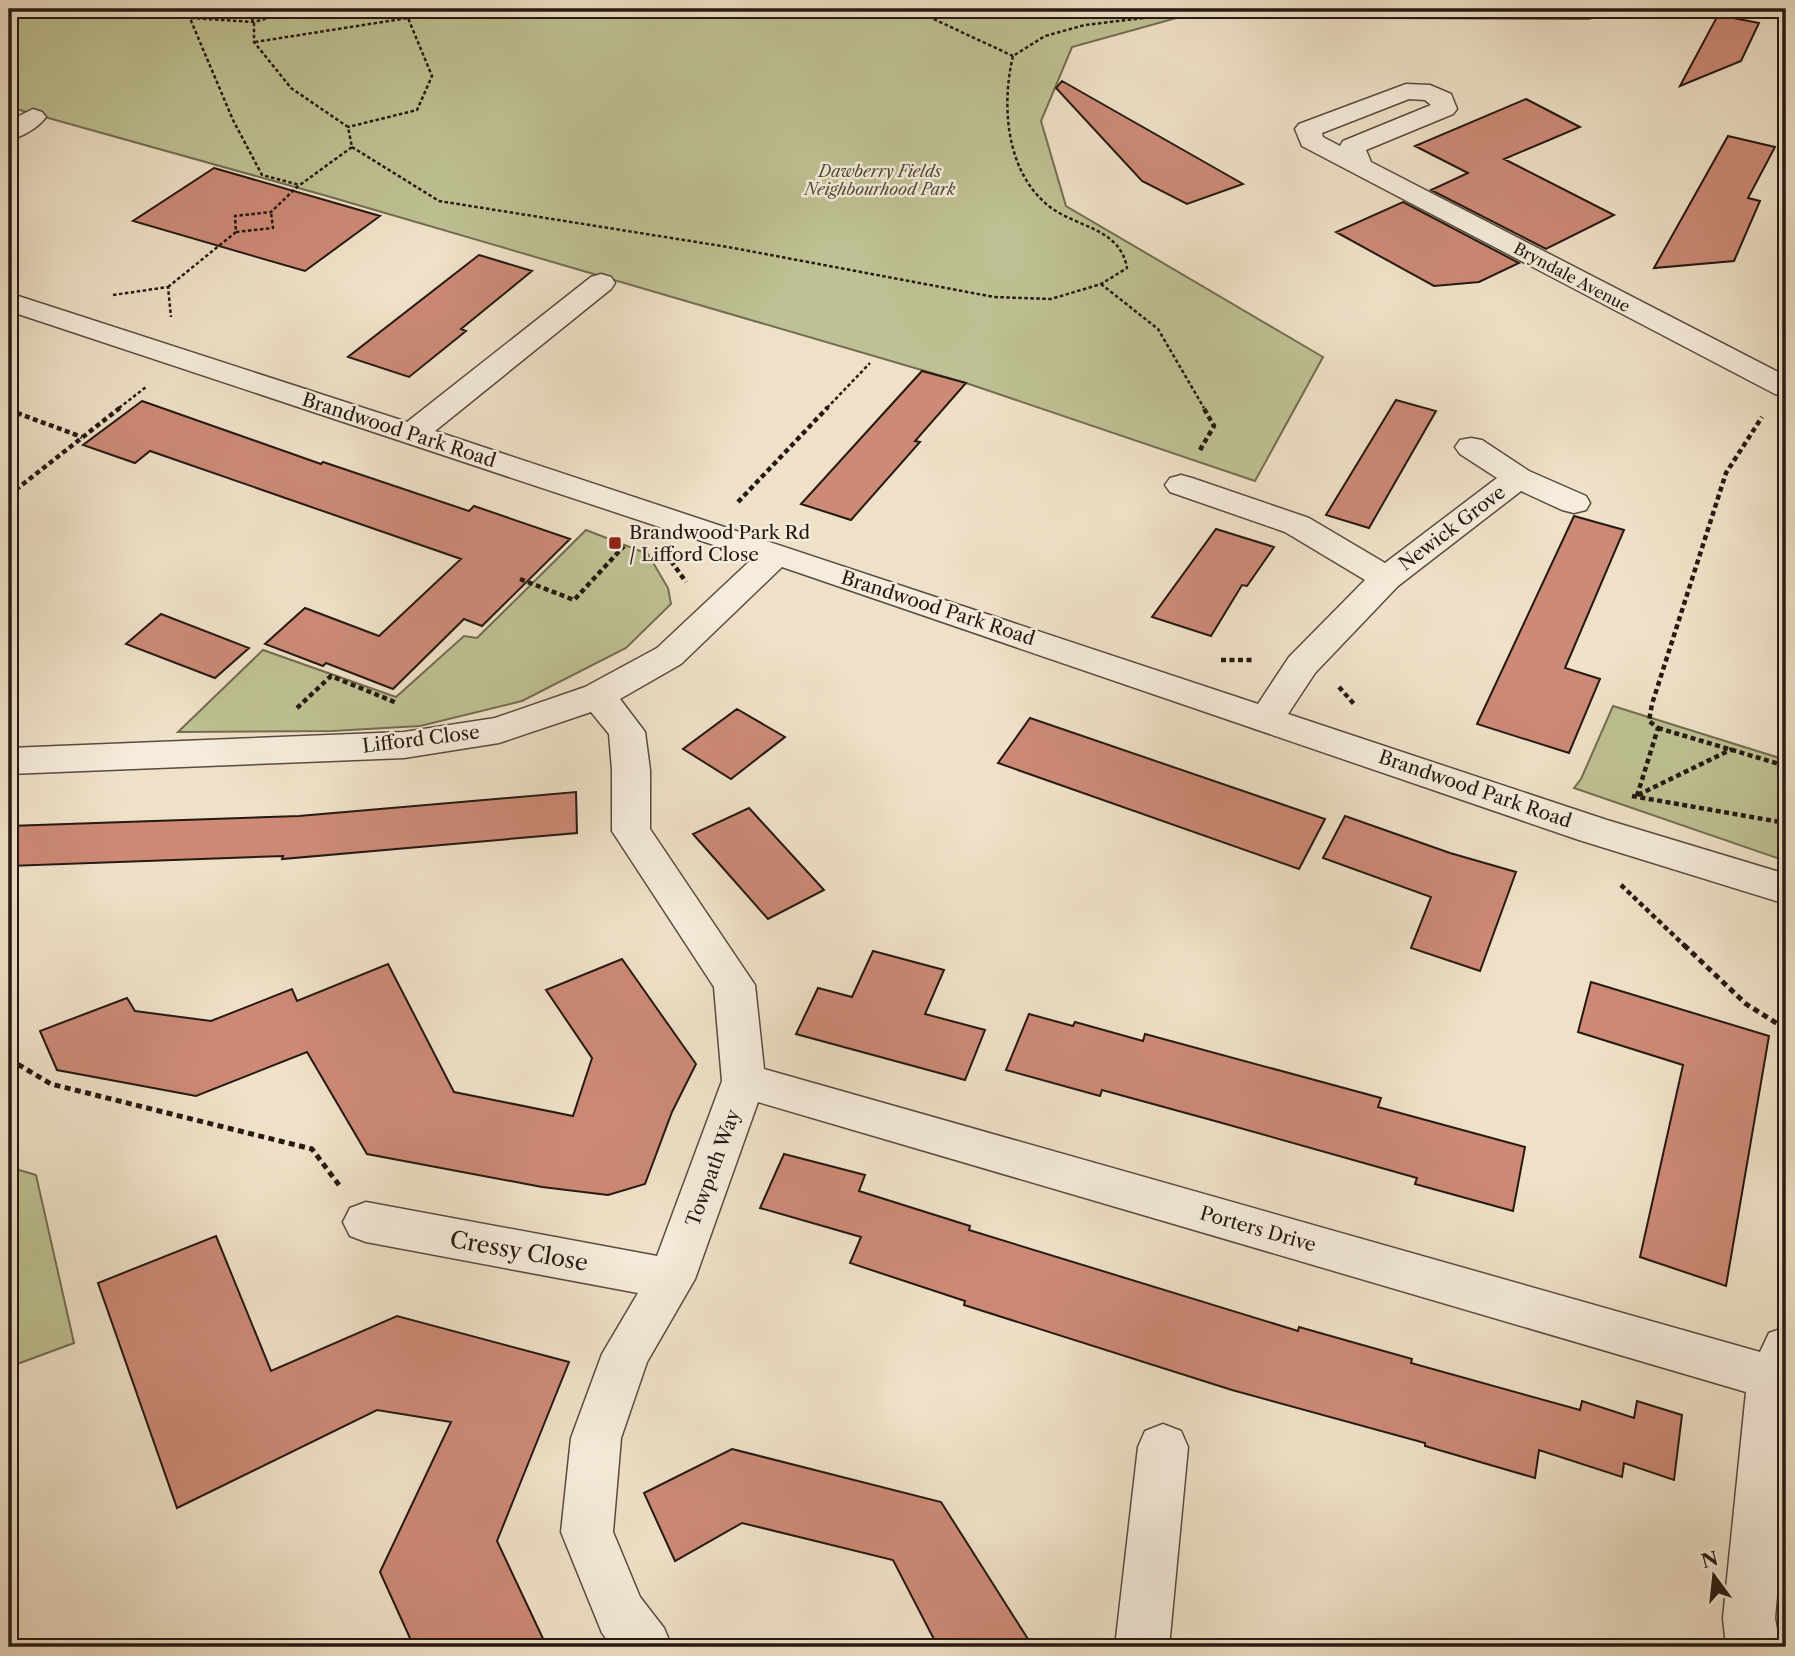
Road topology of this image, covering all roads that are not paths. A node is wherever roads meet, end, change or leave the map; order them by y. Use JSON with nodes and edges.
{"nodes":[{"id":1,"x":33,"y":117,"type":"dead end"},
{"id":2,"x":9,"y":132,"type":"edge"},
{"id":3,"x":1359,"y":164,"type":"junction"},
{"id":4,"x":601,"y":283,"type":"dead end"},
{"id":5,"x":9,"y":302,"type":"edge"},
{"id":6,"x":1783,"y":376,"type":"edge"},
{"id":7,"x":411,"y":435,"type":"junction"},
{"id":8,"x":1471,"y":447,"type":"dead end"},
{"id":9,"x":1518,"y":478,"type":"junction"},
{"id":10,"x":1181,"y":485,"type":"road end"},
{"id":11,"x":1574,"y":503,"type":"dead end"},
{"id":12,"x":776,"y":554,"type":"junction"},
{"id":13,"x":1386,"y":578,"type":"junction"},
{"id":14,"x":598,"y":696,"type":"junction"},
{"id":15,"x":1267,"y":718,"type":"junction"},
{"id":16,"x":9,"y":761,"type":"edge"},
{"id":17,"x":1786,"y":890,"type":"edge"},
{"id":18,"x":744,"y":1081,"type":"junction"},
{"id":19,"x":366,"y":1222,"type":"road end"},
{"id":20,"x":672,"y":1279,"type":"junction"},
{"id":21,"x":1779,"y":1363,"type":"edge"},
{"id":22,"x":1163,"y":1447,"type":"dead end"},
{"id":23,"x":645,"y":1647,"type":"edge"},
{"id":24,"x":1142,"y":1647,"type":"edge"},
{"id":25,"x":1753,"y":1647,"type":"edge"}],
"edges":[{"from":1,"to":2,"type":"street"},
{"from":3,"to":3,"type":"street","name":"Bryndale Avenue"},
{"from":3,"to":6,"type":"street","name":"Bryndale Avenue"},
{"from":4,"to":7,"type":"street"},
{"from":5,"to":7,"type":"street","name":"Brandwood Park Road"},
{"from":7,"to":12,"type":"street","name":"Brandwood Park Road"},
{"from":8,"to":9,"type":"street","name":"Newick Grove"},
{"from":9,"to":11,"type":"street","name":"Newick Grove"},
{"from":9,"to":13,"type":"street","name":"Newick Grove"},
{"from":10,"to":13,"type":"street","name":"Newick Grove"},
{"from":12,"to":14,"type":"street","name":"Lifford Close"},
{"from":12,"to":15,"type":"street","name":"Brandwood Park Road"},
{"from":13,"to":15,"type":"street","name":"Newick Grove"},
{"from":14,"to":16,"type":"street","name":"Lifford Close"},
{"from":14,"to":18,"type":"street","name":"Towpath Way"},
{"from":15,"to":17,"type":"street","name":"Brandwood Park Road"},
{"from":18,"to":20,"type":"street","name":"Towpath Way"},
{"from":18,"to":21,"type":"street","name":"Porters Drive"},
{"from":19,"to":20,"type":"street","name":"Cressy Close"},
{"from":20,"to":23,"type":"street","name":"Towpath Way"},
{"from":21,"to":25,"type":"street"},
{"from":22,"to":24,"type":"street"}]}
